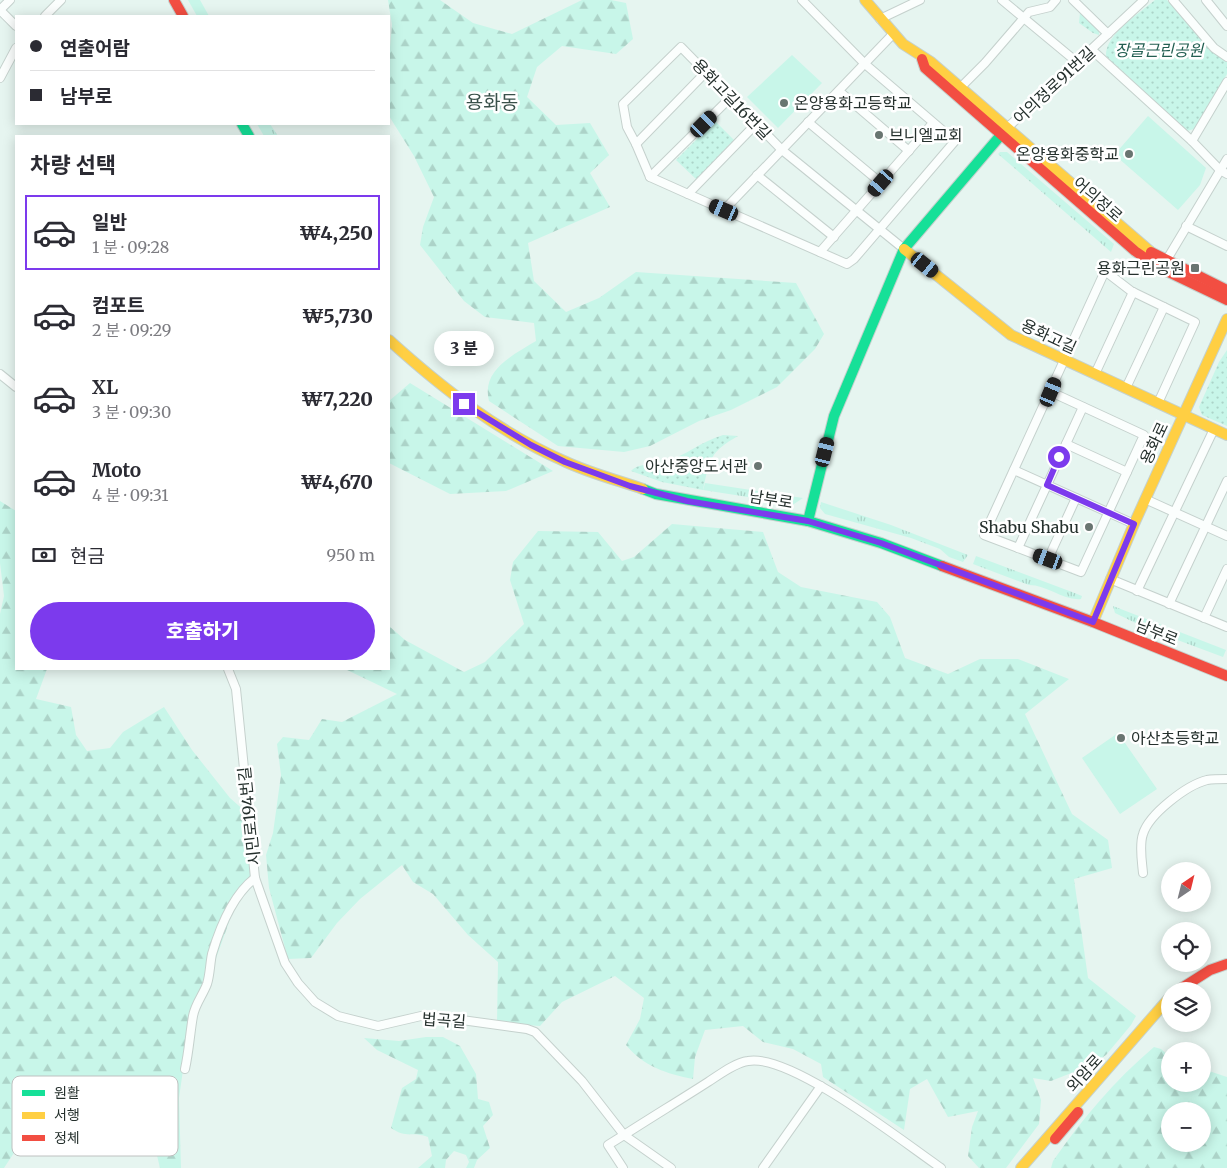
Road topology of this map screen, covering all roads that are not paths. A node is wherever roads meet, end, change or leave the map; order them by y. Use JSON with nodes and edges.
{"nodes":[{"id":1,"x":10,"y":0,"type":"edge"},
{"id":2,"x":61,"y":0,"type":"edge"},
{"id":3,"x":174,"y":0,"type":"edge"},
{"id":4,"x":802,"y":0,"type":"edge"},
{"id":5,"x":865,"y":0,"type":"edge"},
{"id":6,"x":920,"y":0,"type":"edge"},
{"id":7,"x":1002,"y":0,"type":"edge"},
{"id":8,"x":1056,"y":0,"type":"edge"},
{"id":9,"x":1073,"y":0,"type":"edge"},
{"id":10,"x":1173,"y":0,"type":"edge"},
{"id":11,"x":1206,"y":0,"type":"edge"},
{"id":12,"x":1142,"y":1,"type":"edge"},
{"id":13,"x":0,"y":10,"type":"edge"},
{"id":14,"x":45,"y":15,"type":"edge"},
{"id":15,"x":182,"y":15,"type":"edge"},
{"id":16,"x":880,"y":19,"type":"junction"},
{"id":17,"x":1025,"y":19,"type":"junction"},
{"id":18,"x":15,"y":25,"type":"edge"},
{"id":19,"x":1227,"y":26,"type":"edge"},
{"id":20,"x":894,"y":34,"type":"junction"},
{"id":21,"x":1108,"y":34,"type":"junction"},
{"id":22,"x":15,"y":50,"type":"edge"},
{"id":23,"x":1092,"y":50,"type":"junction"},
{"id":24,"x":1227,"y":57,"type":"edge"},
{"id":25,"x":922,"y":59,"type":"junction"},
{"id":26,"x":1078,"y":63,"type":"junction"},
{"id":27,"x":865,"y":64,"type":"junction"},
{"id":28,"x":706,"y":72,"type":"junction"},
{"id":29,"x":0,"y":78,"type":"edge"},
{"id":30,"x":1227,"y":82,"type":"edge"},
{"id":31,"x":960,"y":88,"type":"junction"},
{"id":32,"x":839,"y":91,"type":"junction"},
{"id":33,"x":730,"y":98,"type":"junction"},
{"id":34,"x":808,"y":122,"type":"junction"},
{"id":35,"x":934,"y":123,"type":"junction"},
{"id":36,"x":756,"y":124,"type":"junction"},
{"id":37,"x":1004,"y":132,"type":"junction"},
{"id":38,"x":1192,"y":141,"type":"junction"},
{"id":39,"x":636,"y":144,"type":"junction"},
{"id":40,"x":782,"y":150,"type":"junction"},
{"id":41,"x":909,"y":150,"type":"junction"},
{"id":42,"x":1227,"y":159,"type":"edge"},
{"id":43,"x":1224,"y":172,"type":"edge"},
{"id":44,"x":757,"y":175,"type":"junction"},
{"id":45,"x":650,"y":177,"type":"junction"},
{"id":46,"x":881,"y":183,"type":"junction"},
{"id":47,"x":688,"y":194,"type":"junction"},
{"id":48,"x":724,"y":210,"type":"junction"},
{"id":49,"x":857,"y":210,"type":"junction"},
{"id":50,"x":1186,"y":226,"type":"junction"},
{"id":51,"x":880,"y":229,"type":"junction"},
{"id":52,"x":834,"y":237,"type":"junction"},
{"id":53,"x":1227,"y":246,"type":"edge"},
{"id":54,"x":904,"y":249,"type":"junction"},
{"id":55,"x":820,"y":252,"type":"junction"},
{"id":56,"x":1166,"y":261,"type":"junction"},
{"id":57,"x":925,"y":265,"type":"junction"},
{"id":58,"x":894,"y":273,"type":"junction"},
{"id":59,"x":1227,"y":290,"type":"edge"},
{"id":60,"x":1133,"y":292,"type":"junction"},
{"id":61,"x":1227,"y":300,"type":"edge"},
{"id":62,"x":1164,"y":307,"type":"junction"},
{"id":63,"x":1227,"y":319,"type":"edge"},
{"id":64,"x":390,"y":341,"type":"edge"},
{"id":65,"x":1065,"y":360,"type":"junction"},
{"id":66,"x":0,"y":374,"type":"edge"},
{"id":67,"x":1095,"y":374,"type":"junction"},
{"id":68,"x":15,"y":385,"type":"edge"},
{"id":69,"x":1126,"y":388,"type":"junction"},
{"id":70,"x":1051,"y":392,"type":"junction"},
{"id":71,"x":1158,"y":403,"type":"junction"},
{"id":72,"x":1083,"y":407,"type":"junction"},
{"id":73,"x":1184,"y":415,"type":"junction"},
{"id":74,"x":1214,"y":429,"type":"junction"},
{"id":75,"x":1227,"y":435,"type":"edge"},
{"id":76,"x":1066,"y":444,"type":"junction"},
{"id":77,"x":1014,"y":470,"type":"junction"},
{"id":78,"x":1127,"y":472,"type":"junction"},
{"id":79,"x":1227,"y":481,"type":"edge"},
{"id":80,"x":1047,"y":485,"type":"junction"},
{"id":81,"x":1076,"y":498,"type":"junction"},
{"id":82,"x":1145,"y":499,"type":"junction"},
{"id":83,"x":1108,"y":512,"type":"junction"},
{"id":84,"x":1175,"y":512,"type":"junction"},
{"id":85,"x":808,"y":521,"type":"junction"},
{"id":86,"x":1134,"y":524,"type":"junction"},
{"id":87,"x":1206,"y":526,"type":"junction"},
{"id":88,"x":1227,"y":536,"type":"edge"},
{"id":89,"x":1018,"y":548,"type":"junction"},
{"id":90,"x":1048,"y":559,"type":"junction"},
{"id":91,"x":1227,"y":570,"type":"edge"},
{"id":92,"x":1110,"y":579,"type":"junction"},
{"id":93,"x":1137,"y":591,"type":"junction"},
{"id":94,"x":1169,"y":604,"type":"junction"},
{"id":95,"x":1204,"y":618,"type":"junction"},
{"id":96,"x":1093,"y":622,"type":"junction"},
{"id":97,"x":1227,"y":627,"type":"edge"},
{"id":98,"x":228,"y":670,"type":"edge"},
{"id":99,"x":1227,"y":676,"type":"edge"},
{"id":100,"x":1227,"y":779,"type":"edge"},
{"id":101,"x":1143,"y":873,"type":"dead end"},
{"id":102,"x":255,"y":878,"type":"junction"},
{"id":103,"x":1227,"y":964,"type":"edge"},
{"id":104,"x":1227,"y":970,"type":"edge"},
{"id":105,"x":1191,"y":982,"type":"edge"},
{"id":106,"x":1201,"y":982,"type":"edge"},
{"id":107,"x":1161,"y":1007,"type":"edge"},
{"id":108,"x":1161,"y":1017,"type":"edge"},
{"id":109,"x":185,"y":1069,"type":"dead end"},
{"id":110,"x":821,"y":1086,"type":"junction"},
{"id":111,"x":624,"y":1135,"type":"junction"},
{"id":112,"x":938,"y":1167,"type":"edge"},
{"id":113,"x":624,"y":1168,"type":"edge"},
{"id":114,"x":671,"y":1168,"type":"edge"},
{"id":115,"x":763,"y":1168,"type":"edge"},
{"id":116,"x":1021,"y":1168,"type":"edge"},
{"id":117,"x":1030,"y":1168,"type":"edge"}],
"edges":[{"from":1,"to":13,"type":"street"},
{"from":2,"to":14,"type":"street"},
{"from":3,"to":15,"type":"street"},
{"from":4,"to":27,"type":"street"},
{"from":5,"to":16,"type":"street","name":"어의정로"},
{"from":6,"to":16,"type":"street"},
{"from":7,"to":17,"type":"street"},
{"from":8,"to":17,"type":"street"},
{"from":9,"to":21,"type":"street"},
{"from":10,"to":24,"type":"street"},
{"from":11,"to":19,"type":"street"},
{"from":12,"to":21,"type":"street","name":"어의정로91번길"},
{"from":13,"to":18,"type":"street"},
{"from":16,"to":20,"type":"street","name":"어의정로"},
{"from":17,"to":26,"type":"street"},
{"from":17,"to":31,"type":"street"},
{"from":20,"to":25,"type":"street","name":"어의정로"},
{"from":20,"to":27,"type":"street"},
{"from":21,"to":23,"type":"street","name":"어의정로91번길"},
{"from":22,"to":29,"type":"street"},
{"from":23,"to":26,"type":"street","name":"어의정로91번길"},
{"from":23,"to":38,"type":"street"},
{"from":25,"to":31,"type":"street","name":"어의정로"},
{"from":25,"to":37,"type":"street","name":"어의정로"},
{"from":26,"to":37,"type":"street","name":"어의정로91번길"},
{"from":27,"to":32,"type":"street"},
{"from":27,"to":35,"type":"street"},
{"from":28,"to":33,"type":"street","name":"용화고길16번길"},
{"from":28,"to":39,"type":"street"},
{"from":28,"to":39,"type":"street","name":"용화고길16번길"},
{"from":30,"to":38,"type":"street"},
{"from":31,"to":37,"type":"street","name":"어의정로"},
{"from":32,"to":34,"type":"street"},
{"from":32,"to":41,"type":"street"},
{"from":33,"to":36,"type":"street","name":"용화고길16번길"},
{"from":33,"to":45,"type":"street"},
{"from":34,"to":40,"type":"street"},
{"from":34,"to":46,"type":"street"},
{"from":35,"to":41,"type":"street"},
{"from":35,"to":51,"type":"street"},
{"from":36,"to":40,"type":"street","name":"용화고길16번길"},
{"from":36,"to":47,"type":"street"},
{"from":37,"to":54,"type":"street"},
{"from":37,"to":56,"type":"street","name":"어의정로"},
{"from":37,"to":61,"type":"street","name":"어의정로"},
{"from":38,"to":43,"type":"street"},
{"from":39,"to":45,"type":"street"},
{"from":40,"to":44,"type":"street"},
{"from":40,"to":49,"type":"street","name":"용화고길"},
{"from":41,"to":46,"type":"street"},
{"from":42,"to":43,"type":"street"},
{"from":43,"to":50,"type":"street"},
{"from":44,"to":48,"type":"street"},
{"from":44,"to":52,"type":"street"},
{"from":45,"to":47,"type":"street"},
{"from":46,"to":49,"type":"street"},
{"from":47,"to":48,"type":"street"},
{"from":48,"to":55,"type":"street"},
{"from":49,"to":51,"type":"street","name":"용화고길"},
{"from":49,"to":52,"type":"street"},
{"from":50,"to":53,"type":"street"},
{"from":50,"to":56,"type":"street"},
{"from":51,"to":54,"type":"street","name":"용화고길"},
{"from":51,"to":55,"type":"street"},
{"from":52,"to":55,"type":"street"},
{"from":54,"to":57,"type":"street","name":"용화고길"},
{"from":54,"to":58,"type":"street"},
{"from":56,"to":59,"type":"street","name":"어의정로"},
{"from":57,"to":58,"type":"street"},
{"from":57,"to":65,"type":"street","name":"용화고길"},
{"from":58,"to":85,"type":"street"},
{"from":60,"to":62,"type":"street"},
{"from":60,"to":65,"type":"street"},
{"from":60,"to":67,"type":"street"},
{"from":62,"to":69,"type":"street"},
{"from":62,"to":71,"type":"street"},
{"from":63,"to":73,"type":"street","name":"용화로"},
{"from":64,"to":85,"type":"street","name":"남부로"},
{"from":65,"to":67,"type":"street","name":"용화고길"},
{"from":65,"to":70,"type":"street"},
{"from":66,"to":68,"type":"street"},
{"from":67,"to":69,"type":"street","name":"용화고길"},
{"from":69,"to":71,"type":"street","name":"용화고길"},
{"from":70,"to":72,"type":"street"},
{"from":70,"to":77,"type":"street"},
{"from":71,"to":73,"type":"street","name":"용화고길"},
{"from":72,"to":76,"type":"street"},
{"from":72,"to":78,"type":"street"},
{"from":73,"to":74,"type":"street","name":"용화고길"},
{"from":73,"to":82,"type":"street","name":"용화로"},
{"from":74,"to":75,"type":"street","name":"용화고길"},
{"from":74,"to":84,"type":"street"},
{"from":76,"to":78,"type":"street"},
{"from":76,"to":80,"type":"street"},
{"from":77,"to":80,"type":"street"},
{"from":77,"to":89,"type":"street"},
{"from":78,"to":83,"type":"street"},
{"from":79,"to":87,"type":"street"},
{"from":80,"to":81,"type":"street"},
{"from":80,"to":89,"type":"street"},
{"from":81,"to":83,"type":"street"},
{"from":81,"to":90,"type":"street"},
{"from":82,"to":84,"type":"street"},
{"from":82,"to":86,"type":"street","name":"용화로"},
{"from":83,"to":86,"type":"street"},
{"from":83,"to":90,"type":"street"},
{"from":84,"to":87,"type":"street"},
{"from":84,"to":93,"type":"street"},
{"from":85,"to":96,"type":"street","name":"남부로"},
{"from":86,"to":92,"type":"street","name":"용화로"},
{"from":87,"to":88,"type":"street"},
{"from":87,"to":94,"type":"street"},
{"from":89,"to":90,"type":"street"},
{"from":91,"to":95,"type":"street"},
{"from":92,"to":93,"type":"street"},
{"from":92,"to":96,"type":"street","name":"용화로"},
{"from":93,"to":94,"type":"street"},
{"from":94,"to":95,"type":"street"},
{"from":95,"to":97,"type":"street"},
{"from":96,"to":99,"type":"street","name":"남부로"},
{"from":98,"to":102,"type":"street","name":"시민로194번길"},
{"from":100,"to":101,"type":"street"},
{"from":102,"to":109,"type":"street","name":"시민로194번길"},
{"from":102,"to":111,"type":"street","name":"법곡길"},
{"from":103,"to":105,"type":"street"},
{"from":104,"to":106,"type":"street"},
{"from":107,"to":116,"type":"street","name":"외암로"},
{"from":108,"to":117,"type":"street","name":"외암로"},
{"from":110,"to":111,"type":"street"},
{"from":110,"to":112,"type":"street"},
{"from":110,"to":115,"type":"street"},
{"from":111,"to":113,"type":"street"},
{"from":111,"to":114,"type":"street","name":"법곡길"}]}
